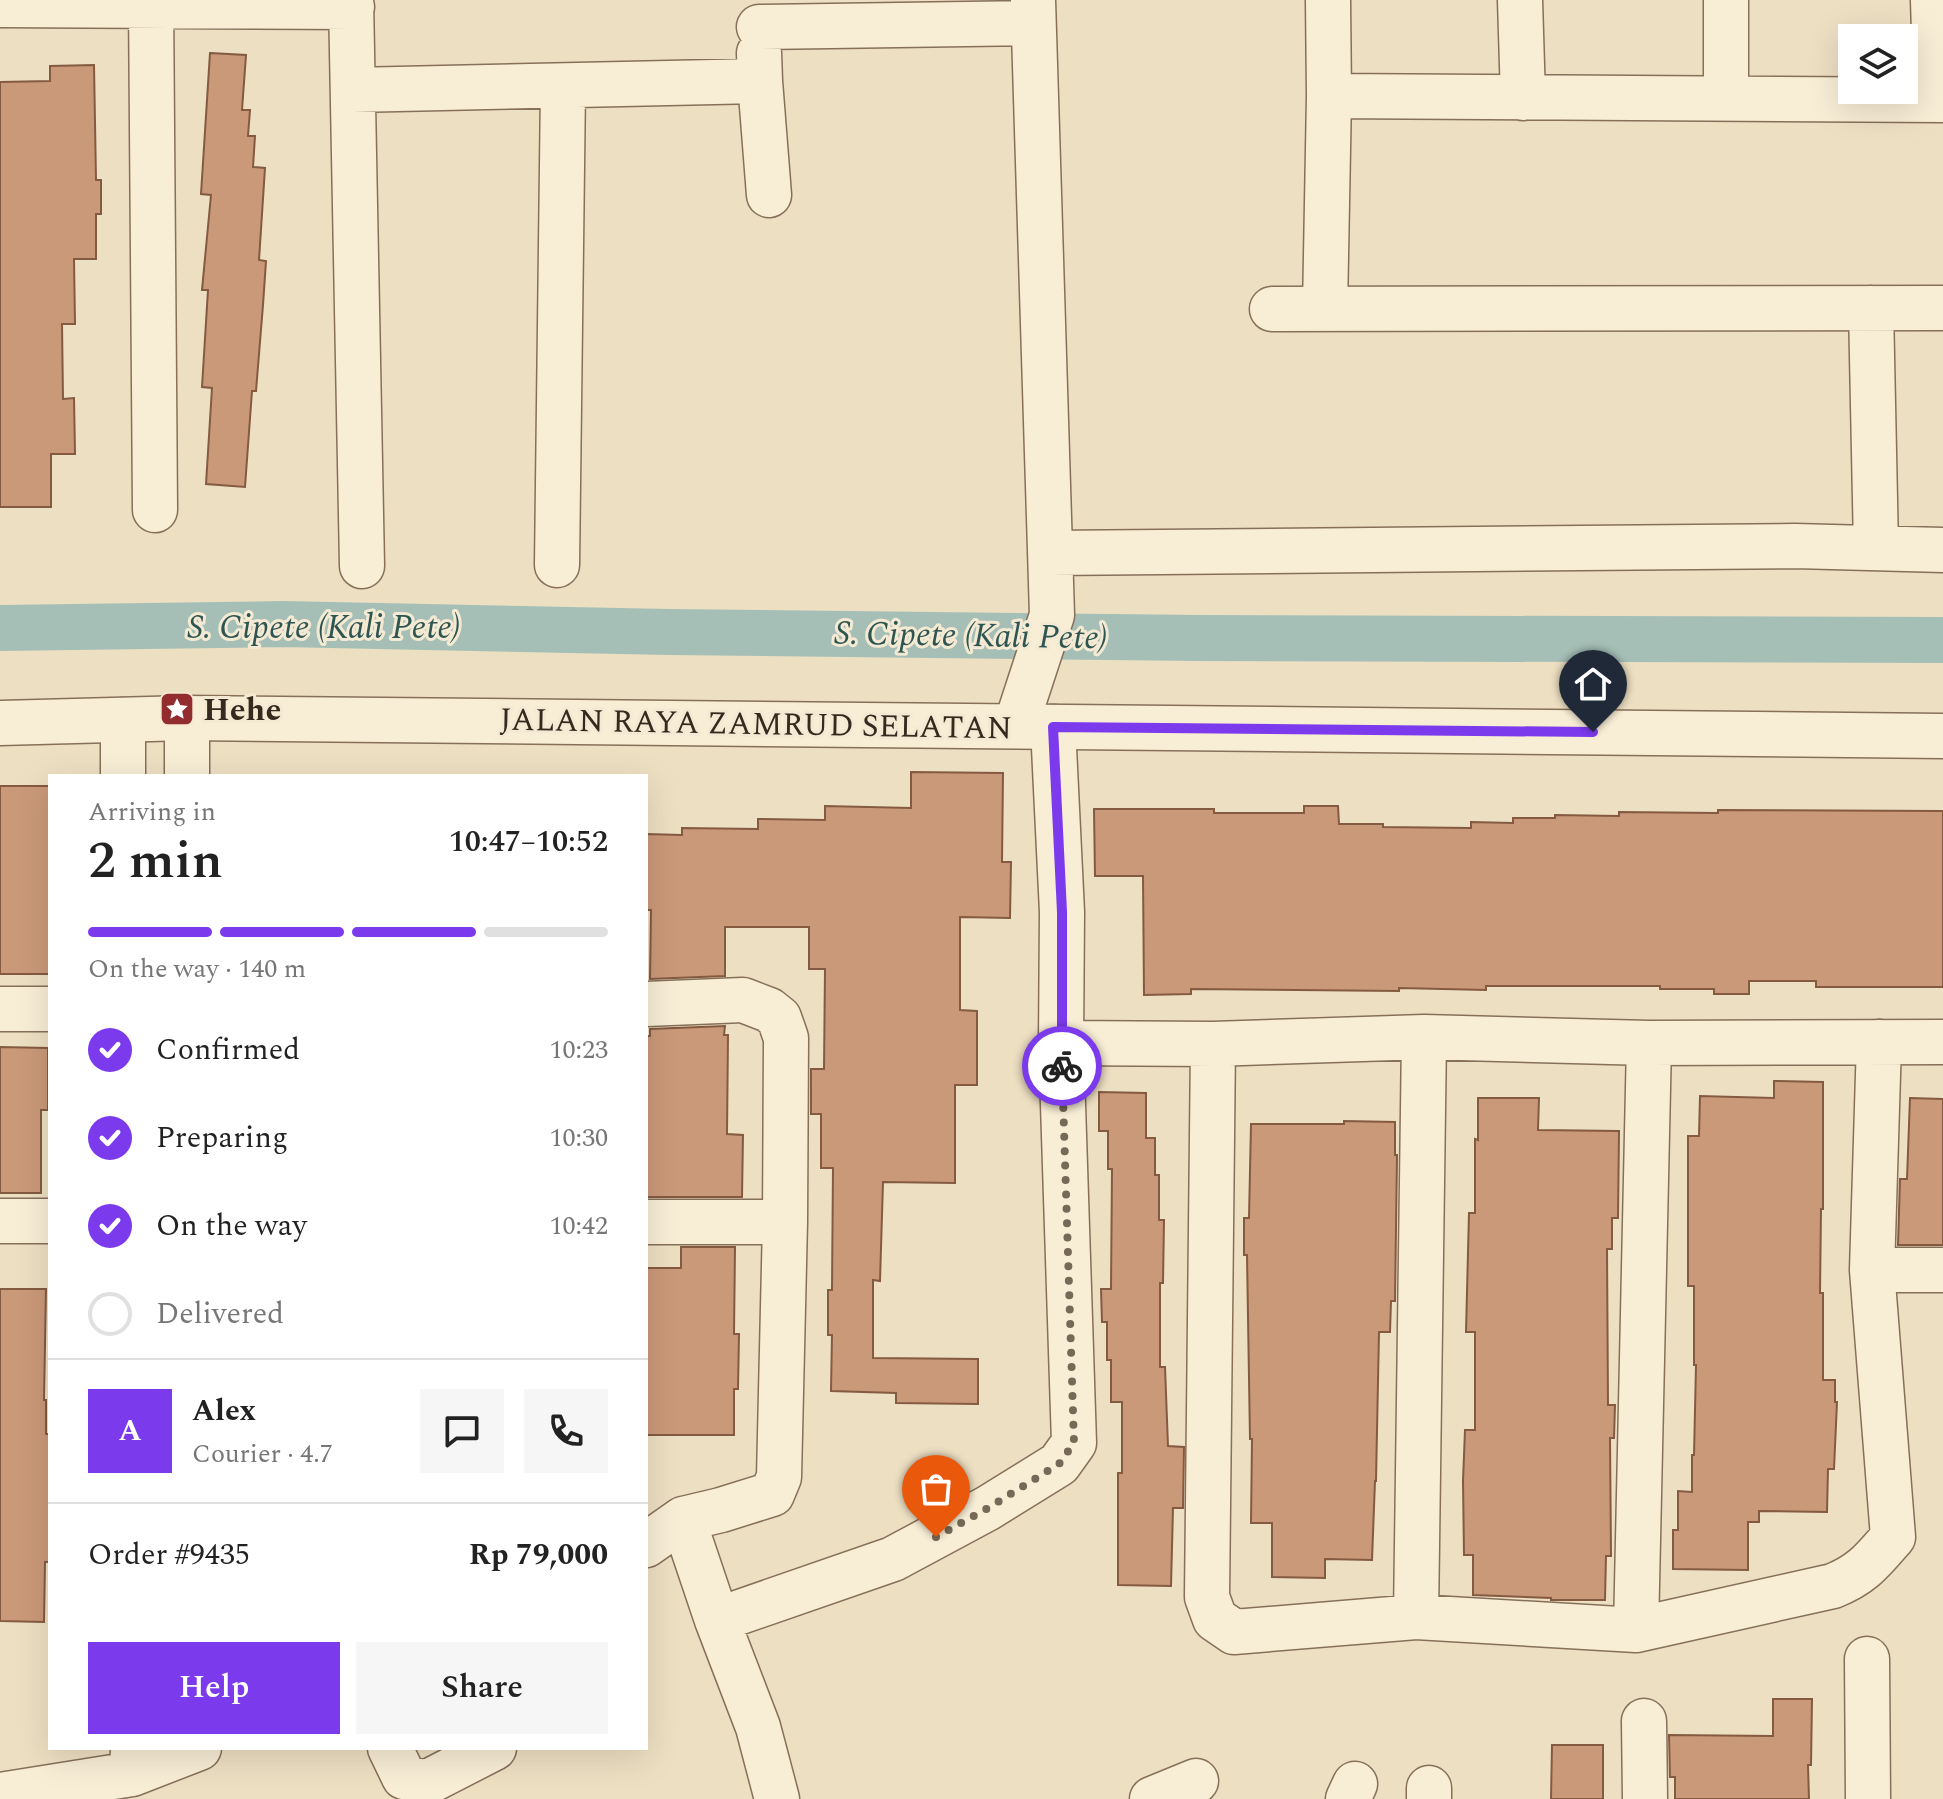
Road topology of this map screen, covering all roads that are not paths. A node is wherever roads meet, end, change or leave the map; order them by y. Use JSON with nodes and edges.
{"nodes":[{"id":1,"x":1328,"y":0,"type":"edge"},
{"id":2,"x":1520,"y":0,"type":"edge"},
{"id":3,"x":1726,"y":0,"type":"edge"},
{"id":4,"x":1933,"y":0,"type":"edge"},
{"id":5,"x":152,"y":2,"type":"edge"},
{"id":6,"x":352,"y":3,"type":"edge"},
{"id":7,"x":0,"y":5,"type":"edge"},
{"id":8,"x":1033,"y":12,"type":"edge"},
{"id":9,"x":758,"y":14,"type":"edge"},
{"id":10,"x":760,"y":81,"type":"junction"},
{"id":11,"x":563,"y":86,"type":"junction"},
{"id":12,"x":353,"y":90,"type":"junction"},
{"id":13,"x":1329,"y":96,"type":"junction"},
{"id":14,"x":1523,"y":98,"type":"junction"},
{"id":15,"x":1726,"y":99,"type":"junction"},
{"id":16,"x":1939,"y":100,"type":"edge"},
{"id":17,"x":769,"y":195,"type":"dead end"},
{"id":18,"x":1871,"y":308,"type":"junction"},
{"id":19,"x":1943,"y":308,"type":"edge"},
{"id":20,"x":1272,"y":309,"type":"dead end"},
{"id":21,"x":1325,"y":309,"type":"junction"},
{"id":22,"x":155,"y":510,"type":"dead end"},
{"id":23,"x":1876,"y":548,"type":"junction"},
{"id":24,"x":1943,"y":550,"type":"edge"},
{"id":25,"x":1050,"y":553,"type":"junction"},
{"id":26,"x":557,"y":565,"type":"dead end"},
{"id":27,"x":362,"y":566,"type":"dead end"},
{"id":28,"x":187,"y":718,"type":"junction"},
{"id":29,"x":123,"y":720,"type":"junction"},
{"id":30,"x":1030,"y":720,"type":"junction"},
{"id":31,"x":0,"y":723,"type":"edge"},
{"id":32,"x":1943,"y":736,"type":"edge"},
{"id":33,"x":123,"y":774,"type":"edge"},
{"id":34,"x":187,"y":774,"type":"edge"},
{"id":35,"x":648,"y":1004,"type":"edge"},
{"id":36,"x":0,"y":1009,"type":"edge"},
{"id":37,"x":48,"y":1009,"type":"edge"},
{"id":38,"x":1424,"y":1037,"type":"junction"},
{"id":39,"x":1879,"y":1042,"type":"junction"},
{"id":40,"x":1943,"y":1042,"type":"edge"},
{"id":41,"x":1061,"y":1043,"type":"junction"},
{"id":42,"x":1649,"y":1043,"type":"junction"},
{"id":43,"x":1213,"y":1044,"type":"junction"},
{"id":44,"x":0,"y":1221,"type":"edge"},
{"id":45,"x":48,"y":1221,"type":"edge"},
{"id":46,"x":648,"y":1222,"type":"edge"},
{"id":47,"x":785,"y":1222,"type":"junction"},
{"id":48,"x":1872,"y":1270,"type":"junction"},
{"id":49,"x":1943,"y":1270,"type":"edge"},
{"id":50,"x":683,"y":1519,"type":"junction"},
{"id":51,"x":648,"y":1544,"type":"edge"},
{"id":52,"x":1416,"y":1617,"type":"junction"},
{"id":53,"x":717,"y":1620,"type":"junction"},
{"id":54,"x":1636,"y":1630,"type":"junction"},
{"id":55,"x":1867,"y":1659,"type":"dead end"},
{"id":56,"x":1644,"y":1721,"type":"dead end"},
{"id":57,"x":189,"y":1750,"type":"edge"},
{"id":58,"x":391,"y":1750,"type":"edge"},
{"id":59,"x":490,"y":1750,"type":"edge"},
{"id":60,"x":133,"y":1761,"type":"edge"},
{"id":61,"x":1196,"y":1781,"type":"dead end"},
{"id":62,"x":0,"y":1795,"type":"edge"},
{"id":63,"x":777,"y":1799,"type":"edge"},
{"id":64,"x":1152,"y":1799,"type":"edge"},
{"id":65,"x":1645,"y":1799,"type":"edge"},
{"id":66,"x":1868,"y":1799,"type":"edge"}],
"edges":[{"from":1,"to":13,"type":"street"},
{"from":2,"to":14,"type":"street"},
{"from":3,"to":15,"type":"street"},
{"from":4,"to":16,"type":"street"},
{"from":5,"to":6,"type":"street"},
{"from":5,"to":7,"type":"street"},
{"from":5,"to":22,"type":"street"},
{"from":6,"to":12,"type":"street"},
{"from":8,"to":9,"type":"street"},
{"from":8,"to":25,"type":"street"},
{"from":9,"to":10,"type":"street"},
{"from":10,"to":11,"type":"street"},
{"from":10,"to":17,"type":"street"},
{"from":11,"to":12,"type":"street"},
{"from":11,"to":26,"type":"street"},
{"from":12,"to":27,"type":"street"},
{"from":13,"to":14,"type":"street"},
{"from":13,"to":21,"type":"street"},
{"from":14,"to":15,"type":"street"},
{"from":15,"to":16,"type":"street"},
{"from":18,"to":19,"type":"street"},
{"from":18,"to":21,"type":"street"},
{"from":18,"to":23,"type":"street"},
{"from":20,"to":21,"type":"street"},
{"from":23,"to":24,"type":"street"},
{"from":23,"to":25,"type":"street"},
{"from":25,"to":30,"type":"street"},
{"from":28,"to":29,"type":"street","name":"JALAN RAYA ZAMRUD SELATAN"},
{"from":28,"to":30,"type":"street","name":"JALAN RAYA ZAMRUD SELATAN"},
{"from":28,"to":34,"type":"street"},
{"from":29,"to":31,"type":"street","name":"JALAN RAYA ZAMRUD SELATAN"},
{"from":29,"to":33,"type":"street"},
{"from":30,"to":32,"type":"street","name":"JALAN RAYA ZAMRUD SELATAN"},
{"from":30,"to":41,"type":"street"},
{"from":35,"to":47,"type":"street"},
{"from":36,"to":37,"type":"street"},
{"from":38,"to":42,"type":"street"},
{"from":38,"to":43,"type":"street"},
{"from":38,"to":52,"type":"street"},
{"from":39,"to":40,"type":"street"},
{"from":39,"to":42,"type":"street"},
{"from":39,"to":48,"type":"street"},
{"from":41,"to":43,"type":"street"},
{"from":41,"to":53,"type":"street"},
{"from":42,"to":54,"type":"street"},
{"from":43,"to":52,"type":"street"},
{"from":44,"to":45,"type":"street"},
{"from":46,"to":47,"type":"street"},
{"from":47,"to":50,"type":"street"},
{"from":48,"to":49,"type":"street"},
{"from":48,"to":54,"type":"street"},
{"from":50,"to":51,"type":"street"},
{"from":50,"to":53,"type":"street"},
{"from":52,"to":54,"type":"street"},
{"from":53,"to":63,"type":"street"},
{"from":55,"to":66,"type":"street"},
{"from":56,"to":65,"type":"street"},
{"from":57,"to":60,"type":"street"},
{"from":58,"to":59,"type":"street"},
{"from":60,"to":62,"type":"street"},
{"from":61,"to":64,"type":"street"}]}
